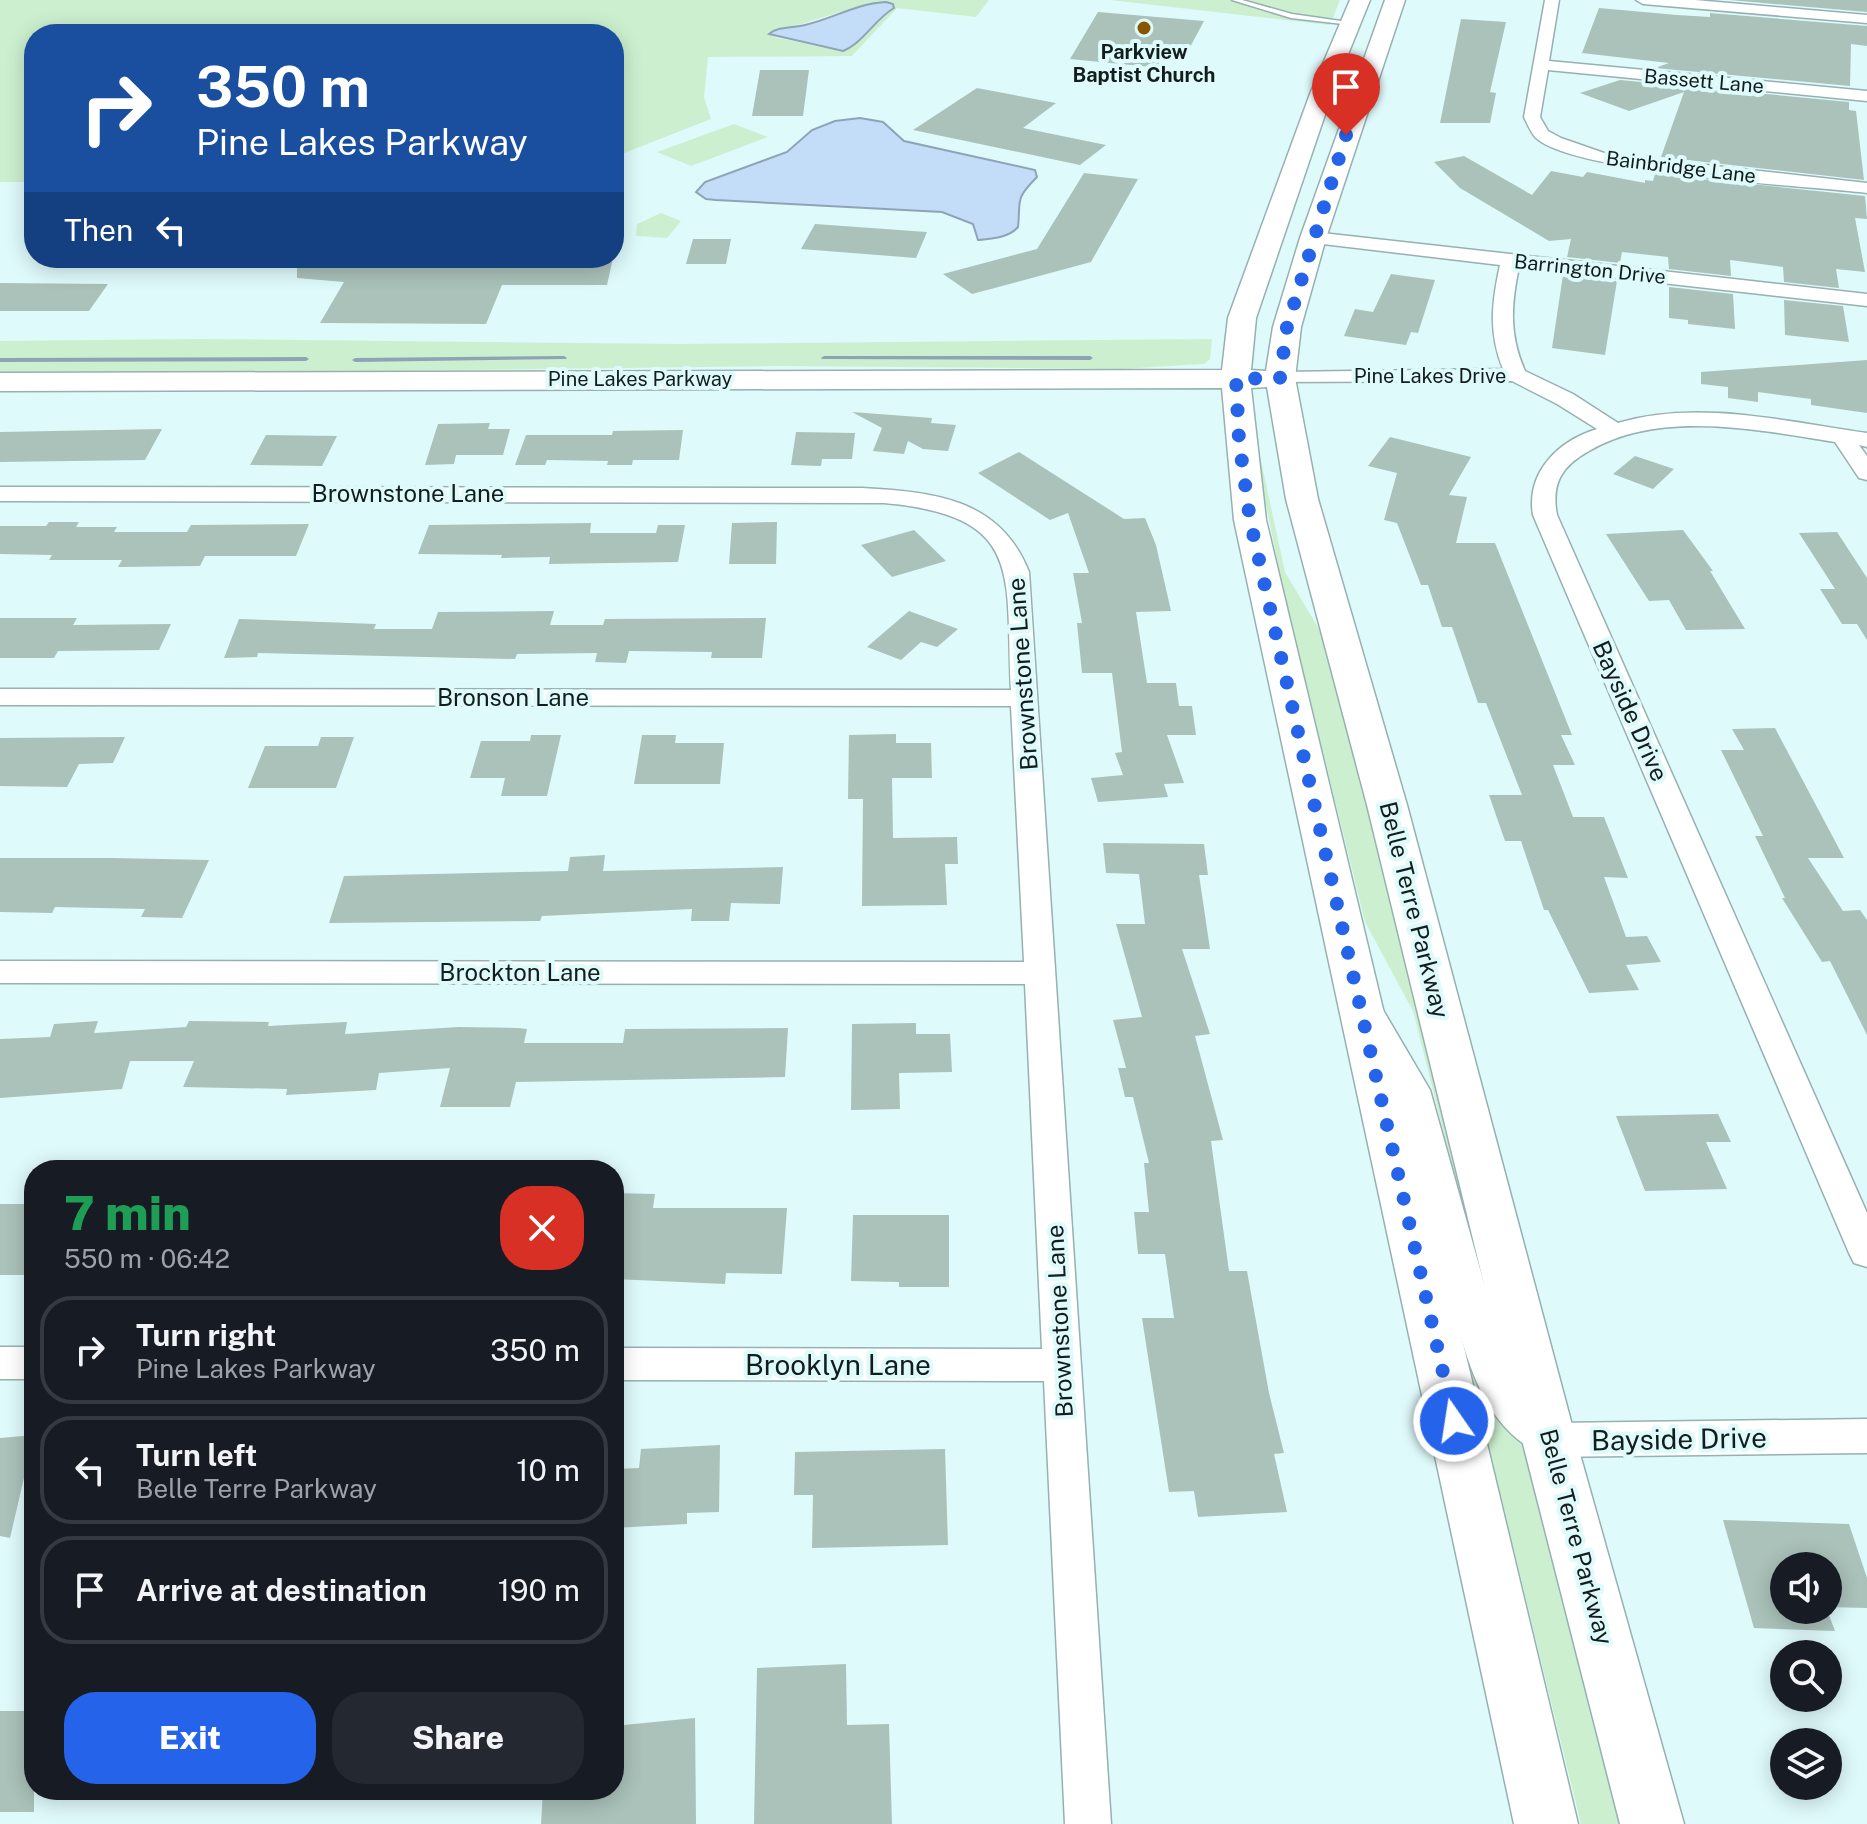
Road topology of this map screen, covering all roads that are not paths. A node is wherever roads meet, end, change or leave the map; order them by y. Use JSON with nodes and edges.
{"nodes":[{"id":1,"x":1235,"y":0,"type":"edge"},
{"id":2,"x":1395,"y":0,"type":"edge"},
{"id":3,"x":1552,"y":0,"type":"edge"},
{"id":4,"x":1643,"y":0,"type":"edge"},
{"id":5,"x":1355,"y":12,"type":"edge"},
{"id":6,"x":1867,"y":19,"type":"edge"},
{"id":7,"x":1541,"y":65,"type":"junction"},
{"id":8,"x":1867,"y":96,"type":"edge"},
{"id":9,"x":1867,"y":188,"type":"edge"},
{"id":10,"x":1313,"y":238,"type":"junction"},
{"id":11,"x":1511,"y":260,"type":"junction"},
{"id":12,"x":1867,"y":300,"type":"edge"},
{"id":13,"x":1516,"y":375,"type":"junction"},
{"id":14,"x":1280,"y":378,"type":"junction"},
{"id":15,"x":1236,"y":379,"type":"junction"},
{"id":16,"x":0,"y":382,"type":"edge"},
{"id":17,"x":1613,"y":430,"type":"junction"},
{"id":18,"x":1854,"y":438,"type":"edge"},
{"id":19,"x":1867,"y":473,"type":"edge"},
{"id":20,"x":0,"y":494,"type":"edge"},
{"id":21,"x":0,"y":697,"type":"edge"},
{"id":22,"x":1025,"y":698,"type":"junction"},
{"id":23,"x":0,"y":972,"type":"edge"},
{"id":24,"x":1041,"y":973,"type":"junction"},
{"id":25,"x":1359,"y":999,"type":"junction"},
{"id":26,"x":1867,"y":1253,"type":"edge"},
{"id":27,"x":0,"y":1363,"type":"edge"},
{"id":28,"x":24,"y":1363,"type":"edge"},
{"id":29,"x":624,"y":1364,"type":"edge"},
{"id":30,"x":1062,"y":1365,"type":"junction"},
{"id":31,"x":1867,"y":1436,"type":"edge"},
{"id":32,"x":1549,"y":1440,"type":"junction"},
{"id":33,"x":1088,"y":1824,"type":"edge"},
{"id":34,"x":1546,"y":1824,"type":"edge"},
{"id":35,"x":1652,"y":1824,"type":"edge"}],
"edges":[{"from":1,"to":5,"type":"lane"},
{"from":2,"to":10,"type":"main road","name":"Belle Terre Parkway"},
{"from":3,"to":7,"type":"street","name":"Bainbridge Lane"},
{"from":4,"to":6,"type":"street"},
{"from":5,"to":15,"type":"main road"},
{"from":7,"to":8,"type":"street","name":"Bassett Lane"},
{"from":7,"to":9,"type":"street","name":"Bainbridge Lane"},
{"from":10,"to":11,"type":"street","name":"Barrington Drive"},
{"from":10,"to":14,"type":"main road","name":"Belle Terre Parkway"},
{"from":11,"to":12,"type":"street","name":"Barrington Drive"},
{"from":11,"to":13,"type":"street"},
{"from":13,"to":14,"type":"street","name":"Pine Lakes Drive"},
{"from":13,"to":17,"type":"street","name":"Pine Lakes Drive"},
{"from":14,"to":15,"type":"main road","name":"Pine Lakes Parkway"},
{"from":14,"to":32,"type":"main road","name":"Belle Terre Parkway"},
{"from":15,"to":16,"type":"main road","name":"Pine Lakes Parkway"},
{"from":15,"to":25,"type":"main road"},
{"from":17,"to":18,"type":"street","name":"Bayside Drive"},
{"from":17,"to":26,"type":"street","name":"Bayside Drive"},
{"from":18,"to":19,"type":"street"},
{"from":20,"to":22,"type":"street","name":"Brownstone Lane"},
{"from":21,"to":22,"type":"street","name":"Bronson Lane"},
{"from":22,"to":24,"type":"street","name":"Brownstone Lane"},
{"from":23,"to":24,"type":"street","name":"Brockton Lane"},
{"from":24,"to":30,"type":"street","name":"Brownstone Lane"},
{"from":25,"to":32,"type":"street"},
{"from":25,"to":34,"type":"main road"},
{"from":27,"to":28,"type":"street"},
{"from":29,"to":30,"type":"street","name":"Brooklyn Lane"},
{"from":30,"to":33,"type":"street","name":"Brownstone Lane"},
{"from":31,"to":32,"type":"street","name":"Bayside Drive"},
{"from":32,"to":35,"type":"main road","name":"Belle Terre Parkway"}]}
